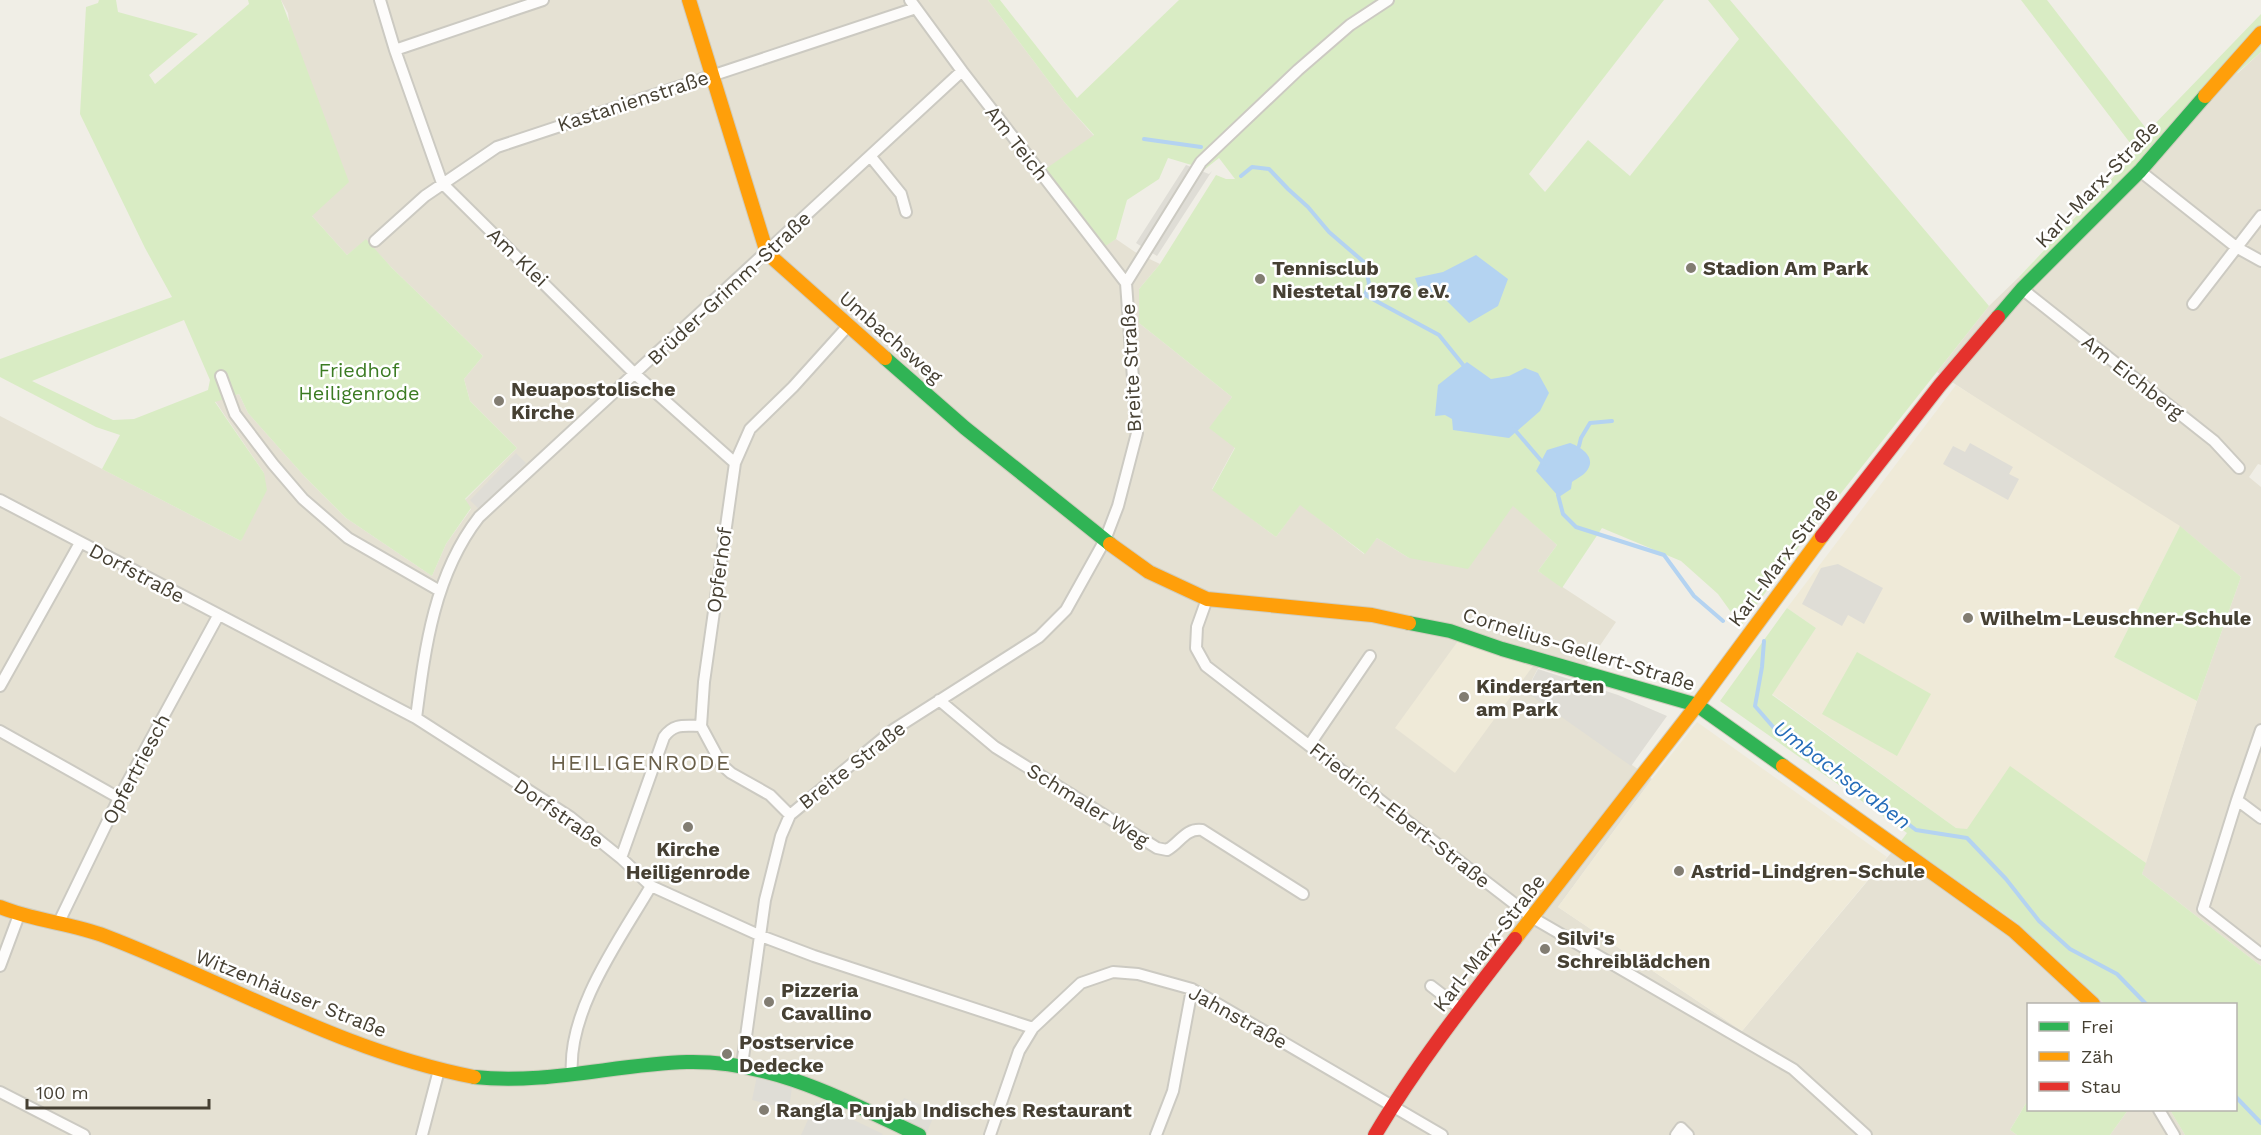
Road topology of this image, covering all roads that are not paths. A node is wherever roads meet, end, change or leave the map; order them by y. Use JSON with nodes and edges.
{"nodes":[{"id":1,"x":380,"y":0,"type":"edge"},
{"id":2,"x":543,"y":0,"type":"edge"},
{"id":3,"x":689,"y":0,"type":"edge"},
{"id":4,"x":1388,"y":0,"type":"edge"},
{"id":5,"x":913,"y":4,"type":"edge"},
{"id":6,"x":2261,"y":33,"type":"edge"},
{"id":7,"x":395,"y":50,"type":"junction"},
{"id":8,"x":962,"y":71,"type":"junction"},
{"id":9,"x":713,"y":75,"type":"junction"},
{"id":10,"x":872,"y":157,"type":"junction"},
{"id":11,"x":2140,"y":171,"type":"junction"},
{"id":12,"x":442,"y":183,"type":"junction"},
{"id":13,"x":906,"y":212,"type":"dead end"},
{"id":14,"x":2261,"y":216,"type":"edge"},
{"id":15,"x":375,"y":241,"type":"dead end"},
{"id":16,"x":2236,"y":247,"type":"junction"},
{"id":17,"x":767,"y":253,"type":"junction"},
{"id":18,"x":2261,"y":261,"type":"edge"},
{"id":19,"x":1126,"y":283,"type":"junction"},
{"id":20,"x":2022,"y":289,"type":"junction"},
{"id":21,"x":2193,"y":304,"type":"dead end"},
{"id":22,"x":848,"y":326,"type":"junction"},
{"id":23,"x":635,"y":374,"type":"junction"},
{"id":24,"x":221,"y":376,"type":"dead end"},
{"id":25,"x":735,"y":463,"type":"junction"},
{"id":26,"x":2239,"y":468,"type":"dead end"},
{"id":27,"x":0,"y":500,"type":"edge"},
{"id":28,"x":1106,"y":540,"type":"junction"},
{"id":29,"x":80,"y":543,"type":"junction"},
{"id":30,"x":440,"y":591,"type":"junction"},
{"id":31,"x":1207,"y":599,"type":"junction"},
{"id":32,"x":218,"y":616,"type":"junction"},
{"id":33,"x":1370,"y":656,"type":"dead end"},
{"id":34,"x":0,"y":686,"type":"edge"},
{"id":35,"x":939,"y":700,"type":"junction"},
{"id":36,"x":1697,"y":705,"type":"junction"},
{"id":37,"x":416,"y":718,"type":"junction"},
{"id":38,"x":701,"y":726,"type":"junction"},
{"id":39,"x":2261,"y":730,"type":"edge"},
{"id":40,"x":0,"y":731,"type":"edge"},
{"id":41,"x":1310,"y":744,"type":"junction"},
{"id":42,"x":119,"y":798,"type":"junction"},
{"id":43,"x":2237,"y":800,"type":"junction"},
{"id":44,"x":790,"y":815,"type":"junction"},
{"id":45,"x":2261,"y":818,"type":"edge"},
{"id":46,"x":621,"y":858,"type":"junction"},
{"id":47,"x":651,"y":886,"type":"junction"},
{"id":48,"x":1303,"y":894,"type":"dead end"},
{"id":49,"x":0,"y":907,"type":"edge"},
{"id":50,"x":19,"y":915,"type":"junction"},
{"id":51,"x":1533,"y":918,"type":"junction"},
{"id":52,"x":58,"y":924,"type":"junction"},
{"id":53,"x":761,"y":936,"type":"junction"},
{"id":54,"x":2261,"y":954,"type":"edge"},
{"id":55,"x":0,"y":966,"type":"edge"},
{"id":56,"x":1431,"y":986,"type":"dead end"},
{"id":57,"x":1192,"y":989,"type":"junction"},
{"id":58,"x":2091,"y":1003,"type":"edge"},
{"id":59,"x":1461,"y":1009,"type":"junction"},
{"id":60,"x":1033,"y":1028,"type":"junction"},
{"id":61,"x":742,"y":1065,"type":"junction"},
{"id":62,"x":439,"y":1070,"type":"junction"},
{"id":63,"x":572,"y":1074,"type":"junction"},
{"id":64,"x":0,"y":1092,"type":"edge"},
{"id":65,"x":1392,"y":1106,"type":"junction"},
{"id":66,"x":2160,"y":1111,"type":"edge"},
{"id":67,"x":84,"y":1135,"type":"edge"},
{"id":68,"x":422,"y":1135,"type":"edge"},
{"id":69,"x":919,"y":1135,"type":"edge"},
{"id":70,"x":990,"y":1135,"type":"edge"},
{"id":71,"x":1156,"y":1135,"type":"edge"},
{"id":72,"x":1375,"y":1135,"type":"edge"},
{"id":73,"x":1442,"y":1135,"type":"edge"},
{"id":74,"x":1676,"y":1135,"type":"edge"},
{"id":75,"x":1688,"y":1135,"type":"edge"},
{"id":76,"x":1866,"y":1135,"type":"edge"},
{"id":77,"x":2174,"y":1135,"type":"edge"}],
"edges":[{"from":1,"to":7,"type":"street","name":"Am Klei"},
{"from":2,"to":7,"type":"street"},
{"from":3,"to":9,"type":"street"},
{"from":4,"to":19,"type":"street","name":"Breite Straße"},
{"from":5,"to":8,"type":"street","name":"Am Teich"},
{"from":5,"to":9,"type":"street","name":"Kastanienstraße"},
{"from":6,"to":11,"type":"street","name":"Karl-Marx-Straße"},
{"from":7,"to":12,"type":"street","name":"Am Klei"},
{"from":8,"to":10,"type":"street","name":"Brüder-Grimm-Straße"},
{"from":8,"to":19,"type":"street","name":"Am Teich"},
{"from":9,"to":12,"type":"street","name":"Kastanienstraße"},
{"from":9,"to":17,"type":"street"},
{"from":10,"to":13,"type":"street"},
{"from":10,"to":17,"type":"street","name":"Brüder-Grimm-Straße"},
{"from":11,"to":16,"type":"street"},
{"from":11,"to":20,"type":"street","name":"Karl-Marx-Straße"},
{"from":12,"to":15,"type":"street","name":"Kastanienstraße"},
{"from":12,"to":23,"type":"street","name":"Am Klei"},
{"from":14,"to":16,"type":"street"},
{"from":16,"to":18,"type":"street"},
{"from":16,"to":21,"type":"street"},
{"from":17,"to":22,"type":"street","name":"Umbachsweg"},
{"from":17,"to":23,"type":"street","name":"Brüder-Grimm-Straße"},
{"from":19,"to":28,"type":"street","name":"Breite Straße"},
{"from":20,"to":26,"type":"street","name":"Am Eichberg"},
{"from":20,"to":36,"type":"street","name":"Karl-Marx-Straße"},
{"from":22,"to":25,"type":"street","name":"Opferhof"},
{"from":22,"to":28,"type":"street","name":"Umbachsweg"},
{"from":23,"to":25,"type":"street","name":"Am Klei"},
{"from":23,"to":30,"type":"street","name":"Brüder-Grimm-Straße"},
{"from":24,"to":30,"type":"street"},
{"from":25,"to":38,"type":"street","name":"Opferhof"},
{"from":27,"to":29,"type":"street","name":"Dorfstraße"},
{"from":28,"to":31,"type":"street","name":"Umbachsweg"},
{"from":28,"to":35,"type":"street","name":"Breite Straße"},
{"from":29,"to":32,"type":"street","name":"Dorfstraße"},
{"from":29,"to":34,"type":"street"},
{"from":30,"to":37,"type":"street","name":"Brüder-Grimm-Straße"},
{"from":31,"to":36,"type":"street","name":"Cornelius-Gellert-Straße"},
{"from":31,"to":41,"type":"street","name":"Friedrich-Ebert-Straße"},
{"from":32,"to":37,"type":"street","name":"Dorfstraße"},
{"from":32,"to":42,"type":"street","name":"Opfertriesch"},
{"from":33,"to":41,"type":"street"},
{"from":35,"to":44,"type":"street","name":"Breite Straße"},
{"from":35,"to":48,"type":"street","name":"Schmaler Weg"},
{"from":36,"to":51,"type":"street","name":"Karl-Marx-Straße"},
{"from":36,"to":58,"type":"street","name":"Cornelius-Gellert-Straße"},
{"from":37,"to":46,"type":"street","name":"Dorfstraße"},
{"from":38,"to":44,"type":"street"},
{"from":38,"to":46,"type":"street"},
{"from":39,"to":43,"type":"street"},
{"from":40,"to":42,"type":"street"},
{"from":41,"to":51,"type":"street","name":"Friedrich-Ebert-Straße"},
{"from":42,"to":52,"type":"street","name":"Opfertriesch"},
{"from":43,"to":45,"type":"street"},
{"from":43,"to":54,"type":"street"},
{"from":44,"to":53,"type":"street","name":"Breite Straße"},
{"from":46,"to":47,"type":"street","name":"Dorfstraße"},
{"from":47,"to":53,"type":"street","name":"Dorfstraße"},
{"from":47,"to":63,"type":"street"},
{"from":49,"to":50,"type":"street","name":"Witzenhäuser Straße"},
{"from":50,"to":52,"type":"street","name":"Witzenhäuser Straße"},
{"from":50,"to":55,"type":"street"},
{"from":51,"to":59,"type":"street","name":"Karl-Marx-Straße"},
{"from":51,"to":76,"type":"street","name":"Friedrich-Ebert-Straße"},
{"from":52,"to":62,"type":"street","name":"Witzenhäuser Straße"},
{"from":53,"to":60,"type":"street","name":"Dorfstraße"},
{"from":53,"to":61,"type":"street","name":"Breite Straße"},
{"from":56,"to":59,"type":"street"},
{"from":57,"to":60,"type":"street","name":"Jahnstraße"},
{"from":57,"to":65,"type":"street","name":"Jahnstraße"},
{"from":57,"to":71,"type":"street"},
{"from":59,"to":65,"type":"street","name":"Karl-Marx-Straße"},
{"from":60,"to":70,"type":"street"},
{"from":61,"to":63,"type":"street","name":"Witzenhäuser Straße"},
{"from":61,"to":69,"type":"street","name":"Witzenhäuser Straße"},
{"from":62,"to":63,"type":"street","name":"Witzenhäuser Straße"},
{"from":62,"to":68,"type":"street"},
{"from":64,"to":67,"type":"street"},
{"from":65,"to":72,"type":"street","name":"Karl-Marx-Straße"},
{"from":65,"to":73,"type":"street","name":"Jahnstraße"},
{"from":66,"to":77,"type":"street"},
{"from":74,"to":75,"type":"street"}]}
